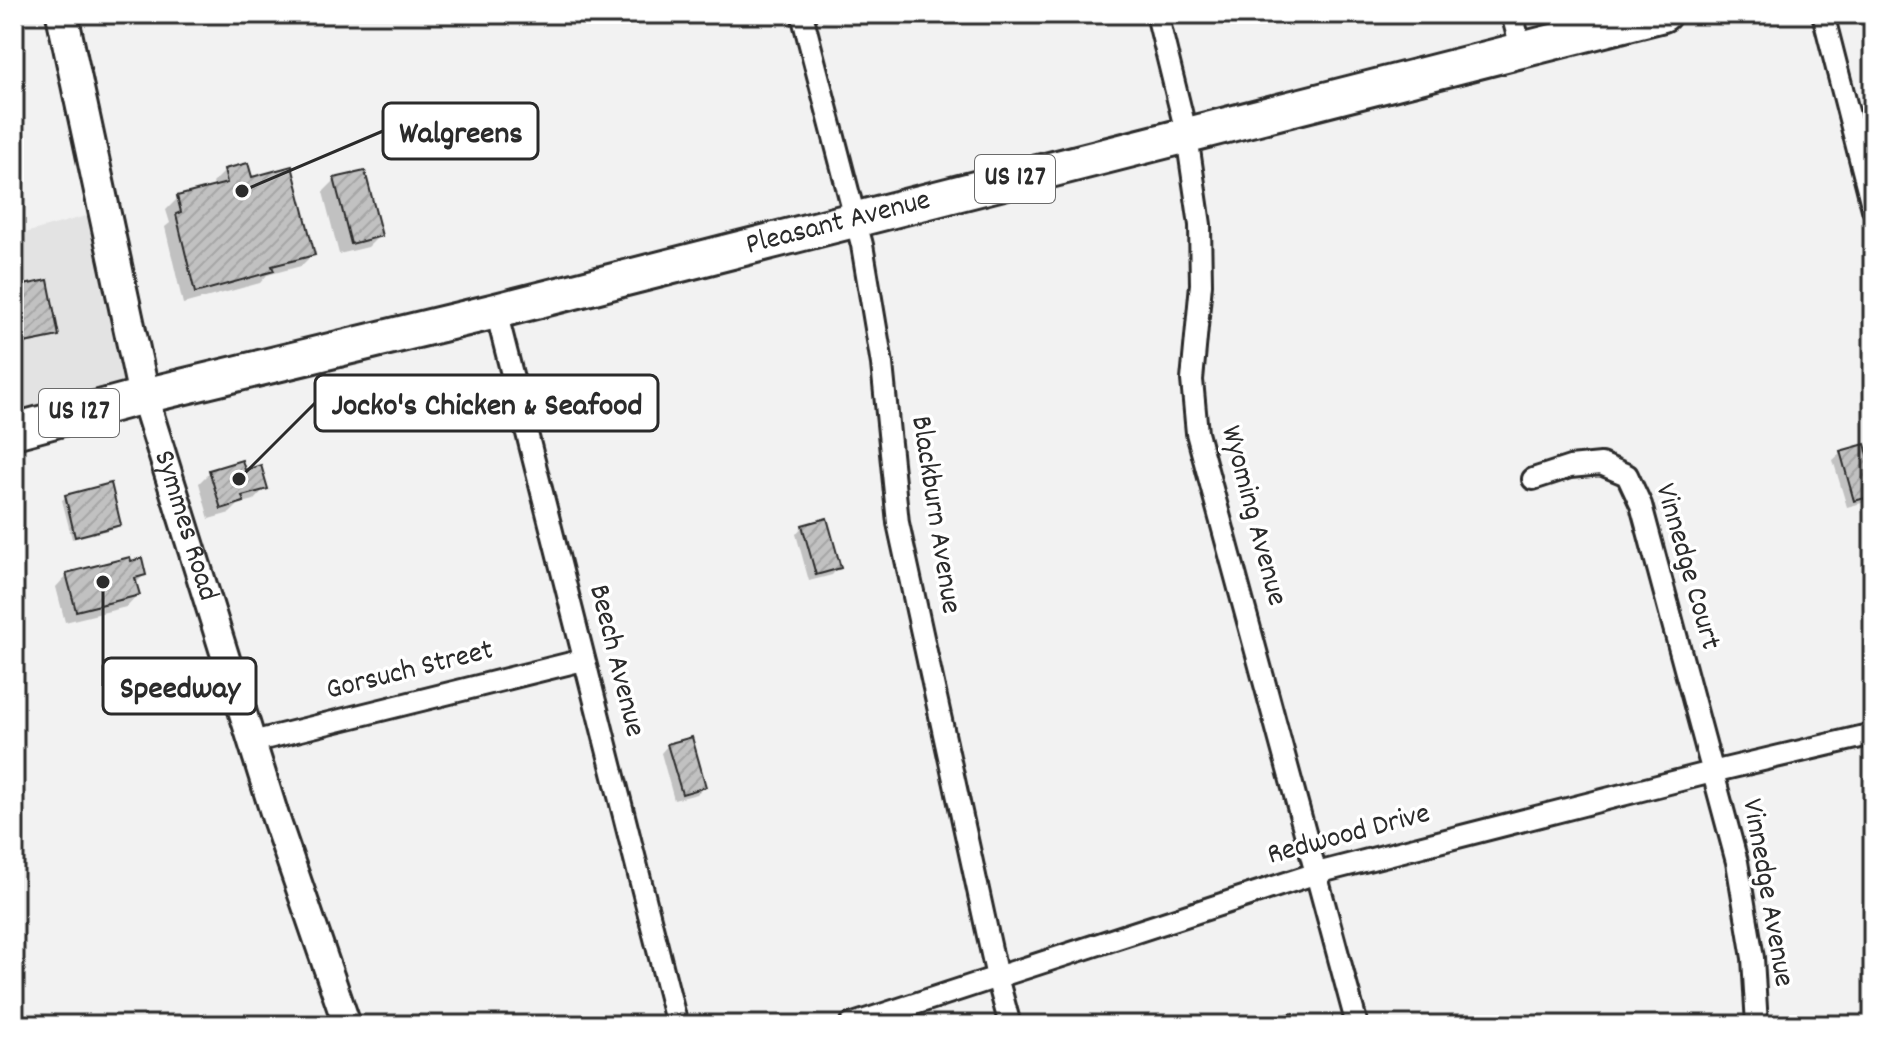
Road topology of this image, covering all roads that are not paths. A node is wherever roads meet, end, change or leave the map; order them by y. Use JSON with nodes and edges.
{"nodes":[{"id":1,"x":62,"y":14,"type":"edge"},
{"id":2,"x":802,"y":14,"type":"edge"},
{"id":3,"x":1157,"y":14,"type":"edge"},
{"id":4,"x":1512,"y":14,"type":"edge"},
{"id":5,"x":1663,"y":14,"type":"edge"},
{"id":6,"x":1823,"y":14,"type":"edge"},
{"id":7,"x":1521,"y":48,"type":"junction"},
{"id":8,"x":1187,"y":136,"type":"junction"},
{"id":9,"x":1873,"y":209,"type":"edge"},
{"id":10,"x":854,"y":220,"type":"junction"},
{"id":11,"x":496,"y":311,"type":"junction"},
{"id":12,"x":144,"y":396,"type":"junction"},
{"id":13,"x":14,"y":431,"type":"edge"},
{"id":14,"x":1533,"y":479,"type":"dead end"},
{"id":15,"x":583,"y":660,"type":"junction"},
{"id":16,"x":1873,"y":734,"type":"edge"},
{"id":17,"x":252,"y":742,"type":"junction"},
{"id":18,"x":1712,"y":772,"type":"junction"},
{"id":19,"x":1317,"y":873,"type":"junction"},
{"id":20,"x":997,"y":977,"type":"junction"},
{"id":21,"x":347,"y":1025,"type":"edge"},
{"id":22,"x":677,"y":1025,"type":"edge"},
{"id":23,"x":850,"y":1025,"type":"edge"},
{"id":24,"x":1010,"y":1025,"type":"edge"},
{"id":25,"x":1357,"y":1025,"type":"edge"},
{"id":26,"x":1757,"y":1025,"type":"edge"}],
"edges":[{"from":1,"to":12,"type":"main road","name":"Symmes Road"},
{"from":2,"to":10,"type":"street","name":"Blackburn Avenue"},
{"from":3,"to":8,"type":"street","name":"Wyoming Avenue"},
{"from":4,"to":7,"type":"street"},
{"from":5,"to":7,"type":"main road","name":"Pleasant Avenue","number":"US 127"},
{"from":6,"to":9,"type":"street"},
{"from":7,"to":8,"type":"main road","name":"Pleasant Avenue","number":"US 127"},
{"from":8,"to":10,"type":"main road","name":"Pleasant Avenue","number":"US 127"},
{"from":8,"to":19,"type":"street","name":"Wyoming Avenue"},
{"from":10,"to":11,"type":"main road","name":"Pleasant Avenue","number":"US 127"},
{"from":10,"to":20,"type":"street","name":"Blackburn Avenue"},
{"from":11,"to":12,"type":"main road","name":"Pleasant Avenue","number":"US 127"},
{"from":11,"to":15,"type":"street","name":"Beech Avenue"},
{"from":12,"to":13,"type":"main road","name":"Pleasant Avenue","number":"US 127"},
{"from":12,"to":17,"type":"street","name":"Symmes Road"},
{"from":14,"to":18,"type":"street","name":"Vinnedge Court"},
{"from":15,"to":17,"type":"street","name":"Gorsuch Street"},
{"from":15,"to":22,"type":"street","name":"Beech Avenue"},
{"from":16,"to":18,"type":"street","name":"Redwood Drive"},
{"from":17,"to":21,"type":"street","name":"Symmes Road"},
{"from":18,"to":19,"type":"street","name":"Redwood Drive"},
{"from":18,"to":26,"type":"street","name":"Vinnedge Avenue"},
{"from":19,"to":20,"type":"street","name":"Redwood Drive"},
{"from":19,"to":25,"type":"street","name":"Wyoming Avenue"},
{"from":20,"to":23,"type":"street","name":"Redwood Drive"},
{"from":20,"to":24,"type":"street","name":"Blackburn Avenue"}]}
